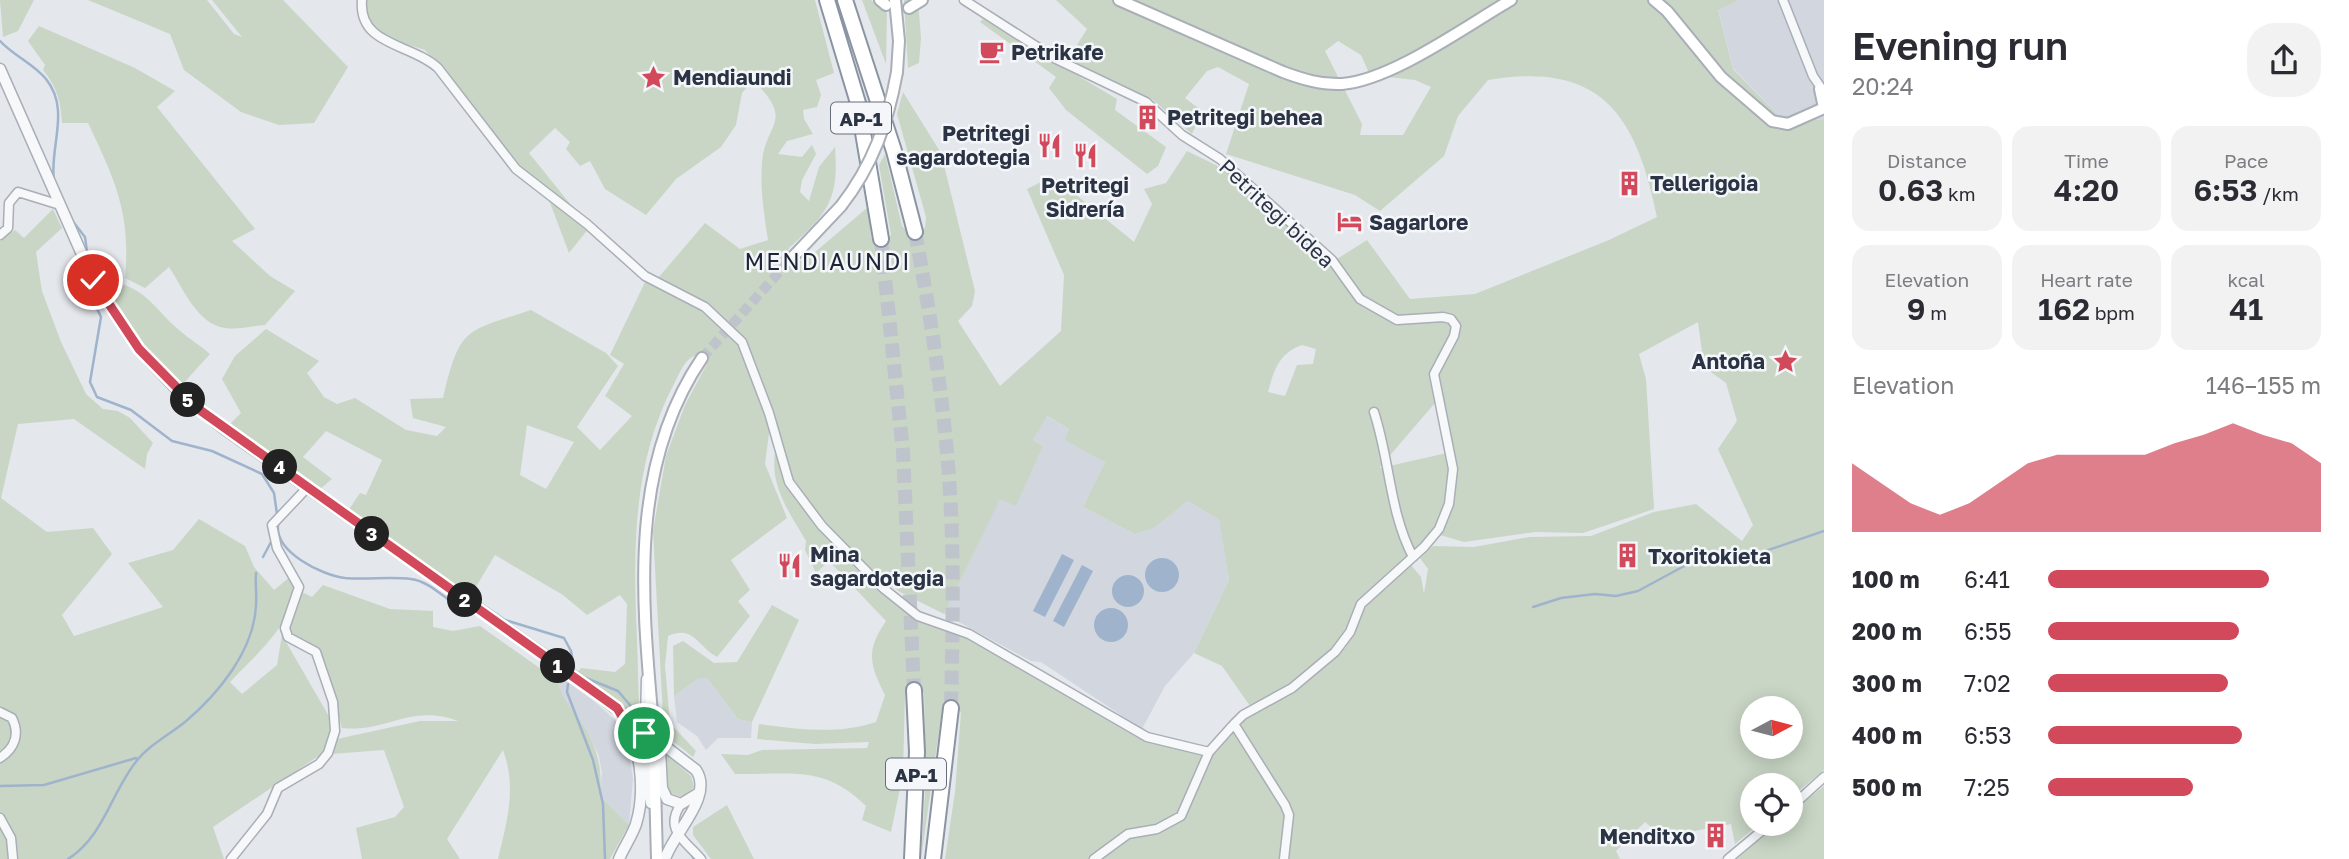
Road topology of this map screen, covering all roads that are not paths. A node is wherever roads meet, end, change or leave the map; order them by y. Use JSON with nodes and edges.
{"nodes":[{"id":1,"x":362,"y":0,"type":"edge"},
{"id":2,"x":827,"y":0,"type":"edge"},
{"id":3,"x":845,"y":0,"type":"edge"},
{"id":4,"x":922,"y":0,"type":"edge"},
{"id":5,"x":964,"y":0,"type":"edge"},
{"id":6,"x":1119,"y":0,"type":"edge"},
{"id":7,"x":1511,"y":0,"type":"edge"},
{"id":8,"x":1654,"y":0,"type":"edge"},
{"id":9,"x":1783,"y":0,"type":"edge"},
{"id":10,"x":887,"y":2,"type":"edge"},
{"id":11,"x":909,"y":8,"type":"dead end"},
{"id":12,"x":0,"y":69,"type":"edge"},
{"id":13,"x":1822,"y":90,"type":"edge"},
{"id":14,"x":1824,"y":108,"type":"edge"},
{"id":15,"x":60,"y":205,"type":"junction"},
{"id":16,"x":915,"y":232,"type":"tunnel mouth"},
{"id":17,"x":0,"y":235,"type":"edge"},
{"id":18,"x":881,"y":239,"type":"tunnel mouth"},
{"id":19,"x":790,"y":260,"type":"tunnel mouth"},
{"id":20,"x":702,"y":358,"type":"tunnel mouth"},
{"id":21,"x":1374,"y":412,"type":"dead end"},
{"id":22,"x":307,"y":488,"type":"junction"},
{"id":23,"x":1413,"y":557,"type":"junction"},
{"id":24,"x":644,"y":600,"type":"junction"},
{"id":25,"x":914,"y":690,"type":"tunnel mouth"},
{"id":26,"x":606,"y":700,"type":"junction"},
{"id":27,"x":951,"y":708,"type":"tunnel mouth"},
{"id":28,"x":0,"y":712,"type":"edge"},
{"id":29,"x":1234,"y":724,"type":"junction"},
{"id":30,"x":645,"y":734,"type":"junction"},
{"id":31,"x":1209,"y":752,"type":"junction"},
{"id":32,"x":0,"y":758,"type":"edge"},
{"id":33,"x":1824,"y":777,"type":"edge"},
{"id":34,"x":701,"y":789,"type":"junction"},
{"id":35,"x":1803,"y":796,"type":"edge"},
{"id":36,"x":678,"y":805,"type":"junction"},
{"id":37,"x":0,"y":818,"type":"edge"},
{"id":38,"x":683,"y":822,"type":"junction"},
{"id":39,"x":676,"y":834,"type":"junction"},
{"id":40,"x":1756,"y":836,"type":"edge"},
{"id":41,"x":686,"y":845,"type":"junction"},
{"id":42,"x":669,"y":846,"type":"junction"},
{"id":43,"x":13,"y":859,"type":"edge"},
{"id":44,"x":231,"y":859,"type":"edge"},
{"id":45,"x":619,"y":859,"type":"edge"},
{"id":46,"x":652,"y":859,"type":"edge"},
{"id":47,"x":657,"y":859,"type":"edge"},
{"id":48,"x":665,"y":859,"type":"edge"},
{"id":49,"x":701,"y":859,"type":"edge"},
{"id":50,"x":912,"y":859,"type":"edge"},
{"id":51,"x":933,"y":859,"type":"edge"},
{"id":52,"x":1094,"y":859,"type":"edge"},
{"id":53,"x":1284,"y":859,"type":"edge"},
{"id":54,"x":1728,"y":859,"type":"edge"}],
"edges":[{"from":1,"to":31,"type":"street"},
{"from":2,"to":18,"type":"highway","number":"AP-1"},
{"from":3,"to":16,"type":"highway","number":"AP-1"},
{"from":4,"to":11,"type":"main road"},
{"from":5,"to":23,"type":"street","name":"Petritegi bidea"},
{"from":6,"to":7,"type":"main road"},
{"from":8,"to":14,"type":"main road"},
{"from":9,"to":13,"type":"street"},
{"from":10,"to":19,"type":"main road","bridge":true},
{"from":12,"to":15,"type":"street"},
{"from":13,"to":14,"type":"main road"},
{"from":15,"to":17,"type":"street"},
{"from":15,"to":22,"type":"street"},
{"from":20,"to":24,"type":"main road"},
{"from":21,"to":23,"type":"street"},
{"from":22,"to":26,"type":"street"},
{"from":22,"to":44,"type":"street"},
{"from":23,"to":29,"type":"street"},
{"from":24,"to":30,"type":"street"},
{"from":24,"to":30,"type":"main road"},
{"from":25,"to":50,"type":"highway","number":"AP-1"},
{"from":26,"to":30,"type":"street"},
{"from":26,"to":30,"type":"street"},
{"from":27,"to":51,"type":"highway","number":"AP-1"},
{"from":28,"to":32,"type":"street"},
{"from":29,"to":31,"type":"street"},
{"from":29,"to":53,"type":"street"},
{"from":30,"to":34,"type":"street"},
{"from":30,"to":36,"type":"street"},
{"from":30,"to":45,"type":"street"},
{"from":30,"to":46,"type":"street"},
{"from":30,"to":47,"type":"main road"},
{"from":31,"to":52,"type":"street"},
{"from":33,"to":35,"type":"street"},
{"from":34,"to":36,"type":"street"},
{"from":34,"to":38,"type":"street"},
{"from":36,"to":38,"type":"street"},
{"from":36,"to":39,"type":"street"},
{"from":37,"to":43,"type":"street"},
{"from":38,"to":39,"type":"street"},
{"from":38,"to":41,"type":"street"},
{"from":39,"to":41,"type":"street"},
{"from":39,"to":42,"type":"street"},
{"from":40,"to":54,"type":"street"},
{"from":41,"to":42,"type":"street"},
{"from":41,"to":49,"type":"street"},
{"from":42,"to":48,"type":"street"}]}
